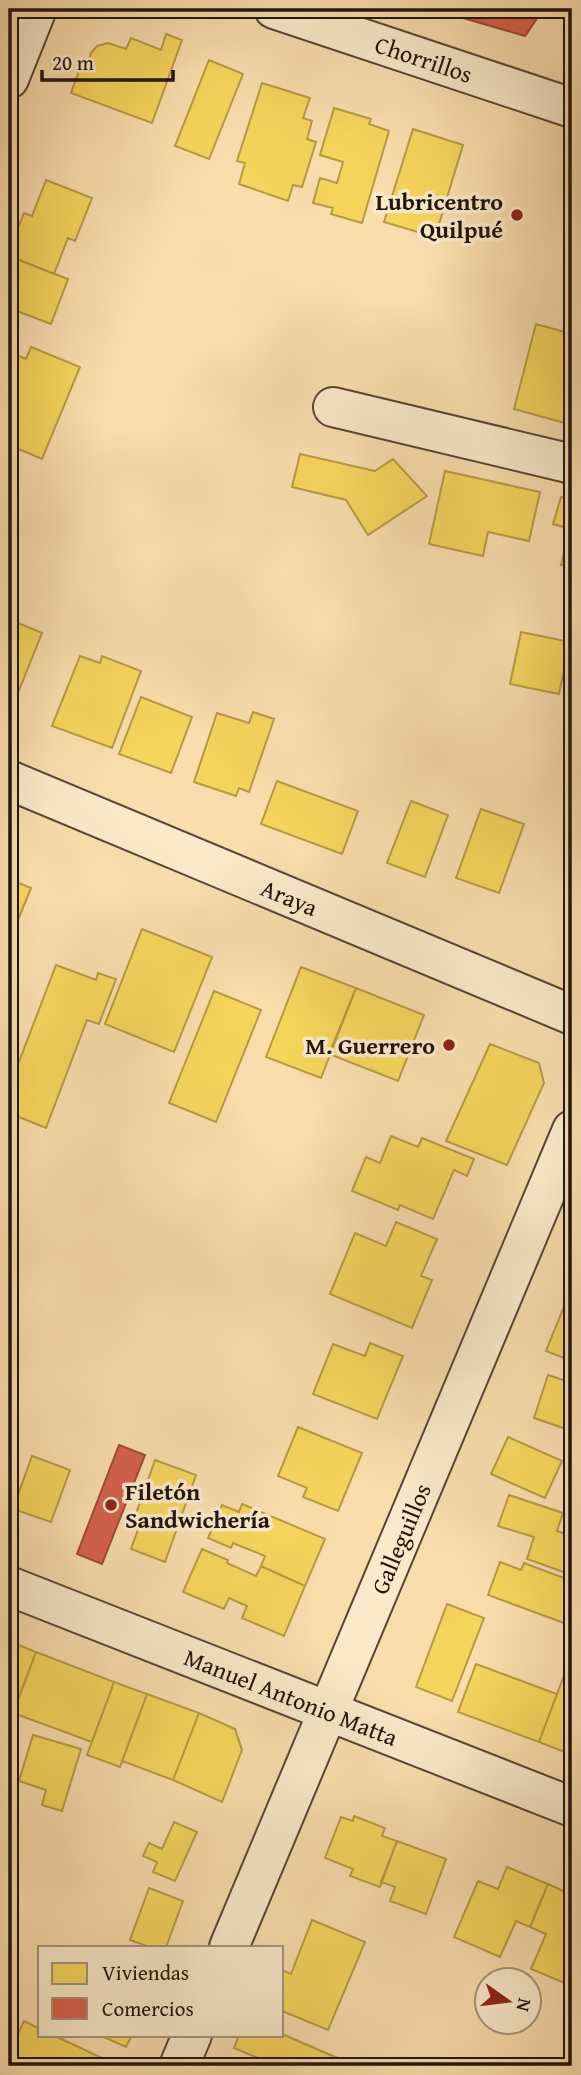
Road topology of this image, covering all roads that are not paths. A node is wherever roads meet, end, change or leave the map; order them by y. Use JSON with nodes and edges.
{"nodes":[{"id":1,"x":37,"y":9,"type":"edge"},
{"id":2,"x":274,"y":9,"type":"edge"},
{"id":3,"x":9,"y":79,"type":"edge"},
{"id":4,"x":572,"y":108,"type":"edge"},
{"id":5,"x":333,"y":407,"type":"dead end"},
{"id":6,"x":572,"y":464,"type":"edge"},
{"id":7,"x":9,"y":780,"type":"edge"},
{"id":8,"x":572,"y":1015,"type":"edge"},
{"id":9,"x":572,"y":1130,"type":"edge"},
{"id":10,"x":9,"y":1586,"type":"edge"},
{"id":11,"x":328,"y":1711,"type":"junction"},
{"id":12,"x":572,"y":1807,"type":"edge"},
{"id":13,"x":229,"y":1946,"type":"edge"},
{"id":14,"x":192,"y":2036,"type":"edge"},
{"id":15,"x":179,"y":2066,"type":"edge"}],
"edges":[{"from":1,"to":3,"type":"street"},
{"from":2,"to":4,"type":"street","name":"Chorrillos"},
{"from":5,"to":6,"type":"street"},
{"from":7,"to":8,"type":"street","name":"Araya"},
{"from":9,"to":11,"type":"street","name":"Galleguillos"},
{"from":10,"to":11,"type":"street","name":"Manuel Antonio Matta"},
{"from":11,"to":12,"type":"street","name":"Manuel Antonio Matta"},
{"from":11,"to":13,"type":"street","name":"Galleguillos"},
{"from":14,"to":15,"type":"street"}]}
